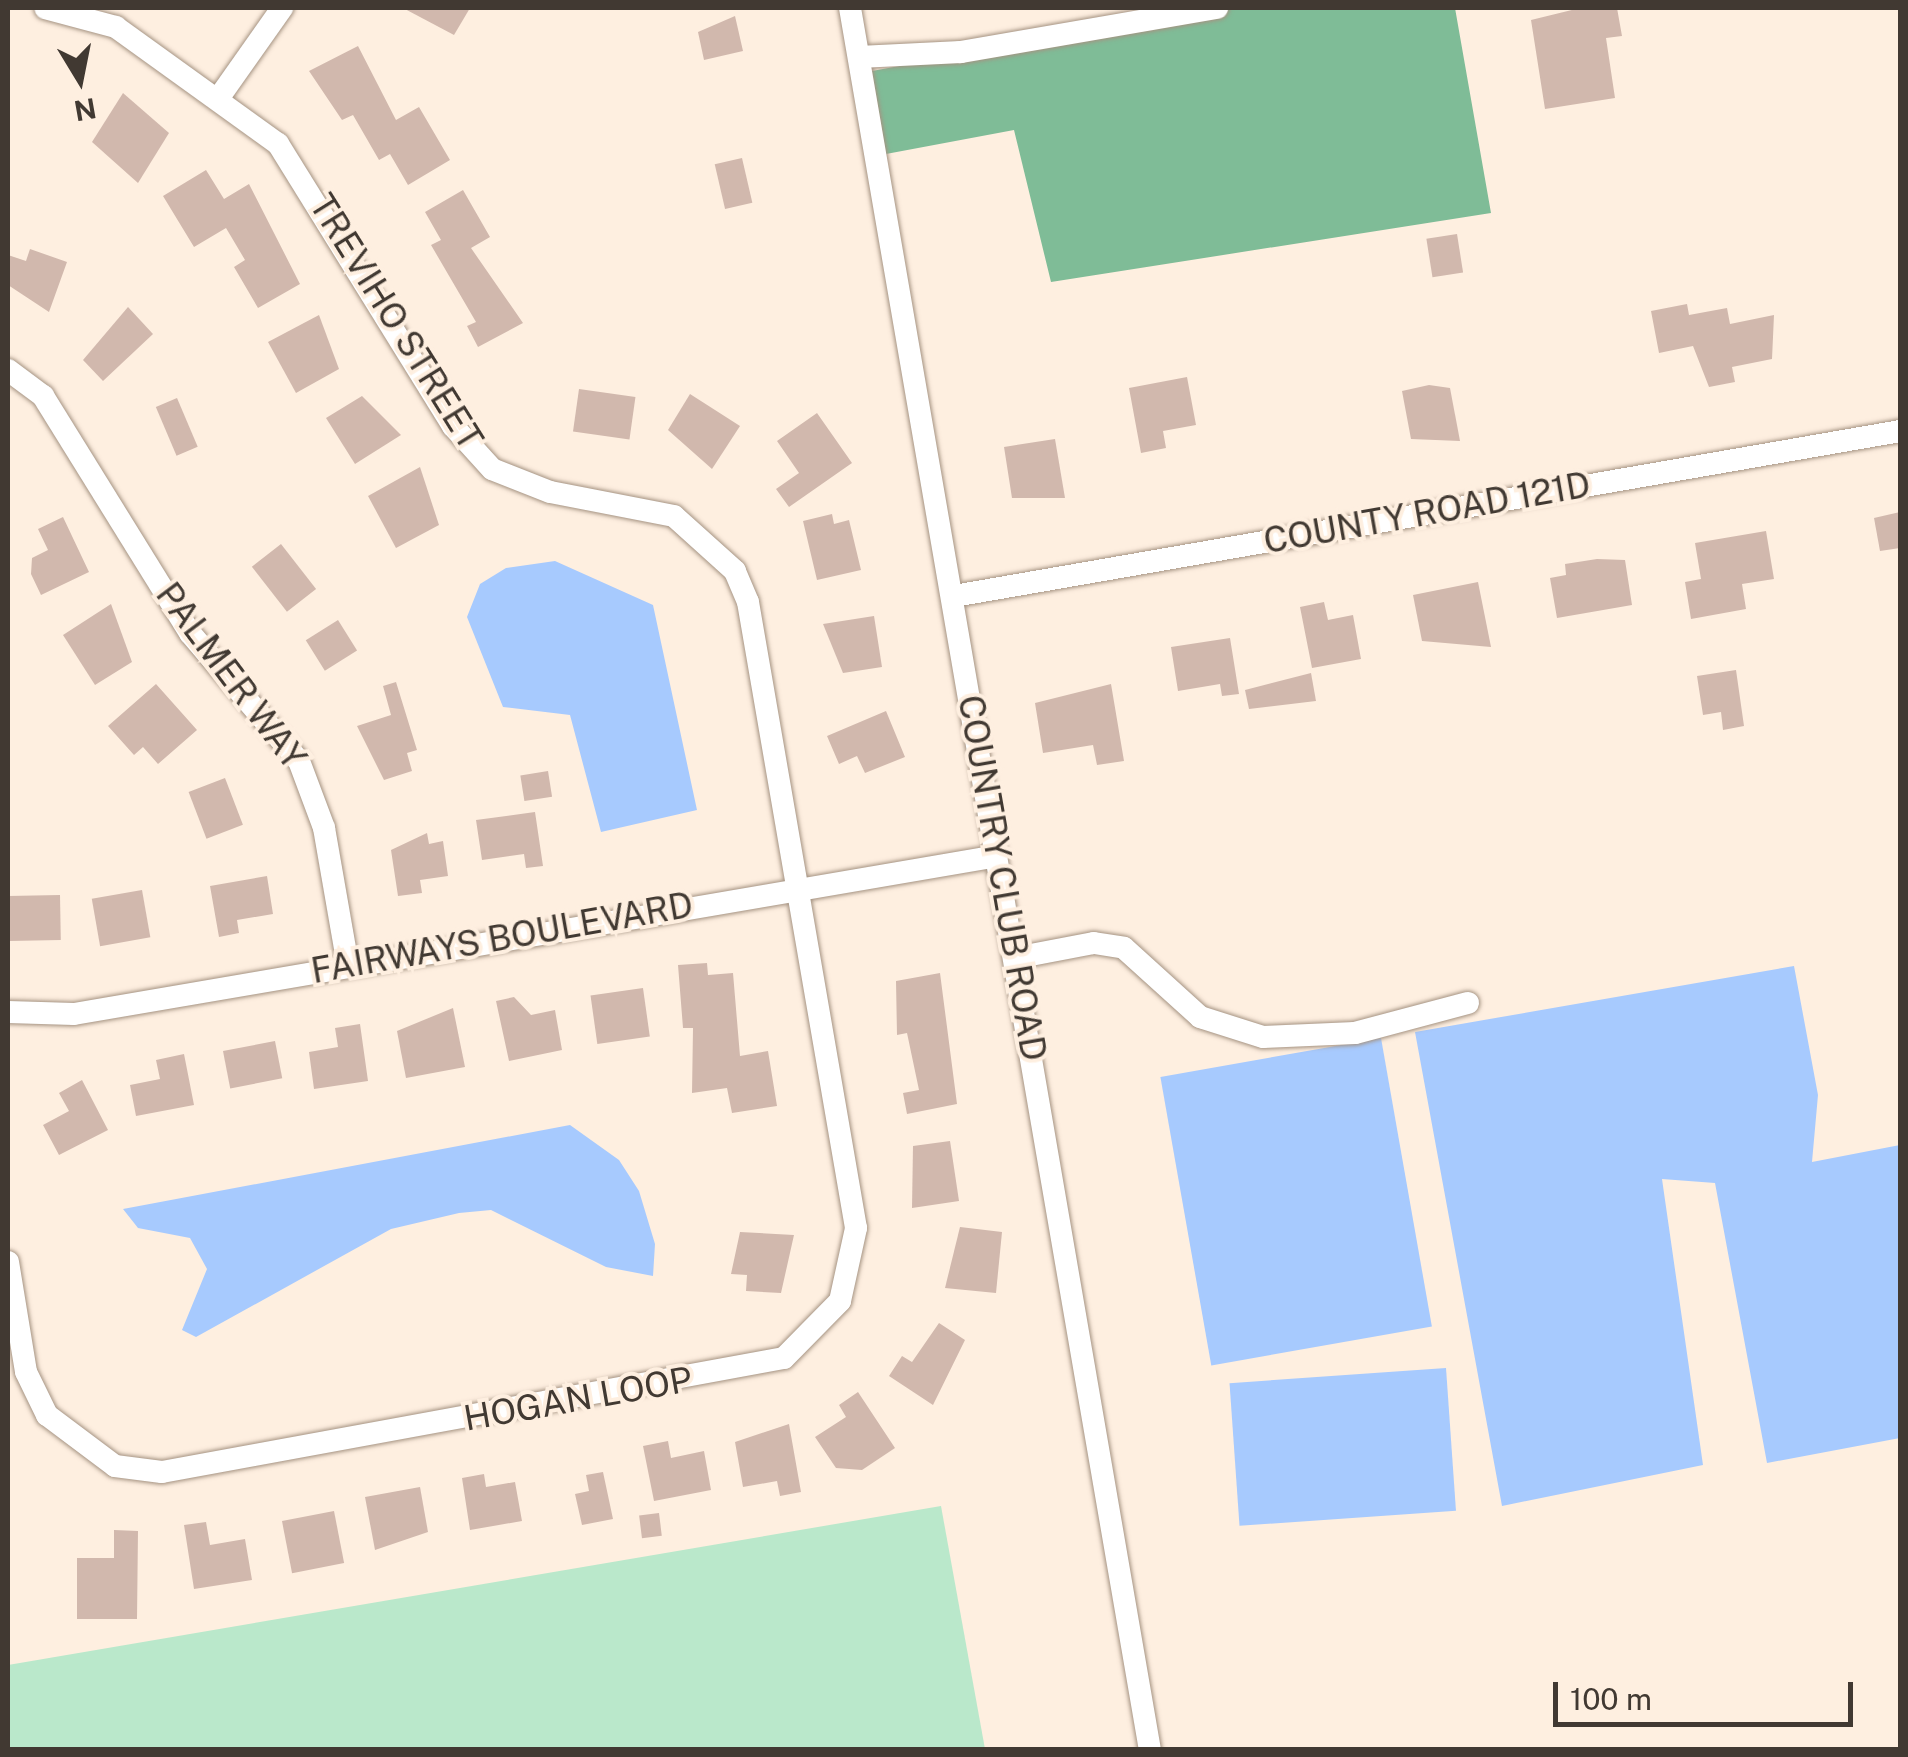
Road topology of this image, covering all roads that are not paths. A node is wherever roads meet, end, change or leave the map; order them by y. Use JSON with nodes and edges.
{"nodes":[{"id":1,"x":46,"y":8,"type":"edge"},
{"id":2,"x":282,"y":8,"type":"edge"},
{"id":3,"x":850,"y":8,"type":"edge"},
{"id":4,"x":1217,"y":8,"type":"edge"},
{"id":5,"x":1121,"y":16,"type":"edge"},
{"id":6,"x":859,"y":57,"type":"junction"},
{"id":7,"x":220,"y":96,"type":"junction"},
{"id":8,"x":8,"y":370,"type":"edge"},
{"id":9,"x":1900,"y":431,"type":"edge"},
{"id":10,"x":954,"y":596,"type":"junction"},
{"id":11,"x":997,"y":856,"type":"junction"},
{"id":12,"x":799,"y":884,"type":"junction"},
{"id":13,"x":1014,"y":958,"type":"junction"},
{"id":14,"x":348,"y":966,"type":"junction"},
{"id":15,"x":1468,"y":1003,"type":"dead end"},
{"id":16,"x":8,"y":1012,"type":"edge"},
{"id":17,"x":8,"y":1262,"type":"edge"},
{"id":18,"x":1150,"y":1750,"type":"edge"}],
"edges":[{"from":1,"to":7,"type":"street","name":"TREVIHO STREET"},
{"from":2,"to":7,"type":"street"},
{"from":3,"to":6,"type":"street","name":"COUNTRY CLUB ROAD"},
{"from":4,"to":5,"type":"street"},
{"from":5,"to":6,"type":"street"},
{"from":6,"to":10,"type":"street","name":"COUNTRY CLUB ROAD"},
{"from":7,"to":12,"type":"street","name":"TREVIHO STREET"},
{"from":8,"to":14,"type":"street","name":"PALMER WAY"},
{"from":9,"to":10,"type":"street","name":"COUNTY ROAD 121D"},
{"from":10,"to":11,"type":"street","name":"COUNTRY CLUB ROAD"},
{"from":11,"to":12,"type":"street","name":"FAIRWAYS BOULEVARD"},
{"from":11,"to":13,"type":"street","name":"COUNTRY CLUB ROAD"},
{"from":12,"to":14,"type":"street","name":"FAIRWAYS BOULEVARD"},
{"from":12,"to":17,"type":"street","name":"HOGAN LOOP"},
{"from":13,"to":15,"type":"street"},
{"from":13,"to":18,"type":"street","name":"COUNTRY CLUB ROAD"},
{"from":14,"to":16,"type":"street","name":"FAIRWAYS BOULEVARD"}]}
